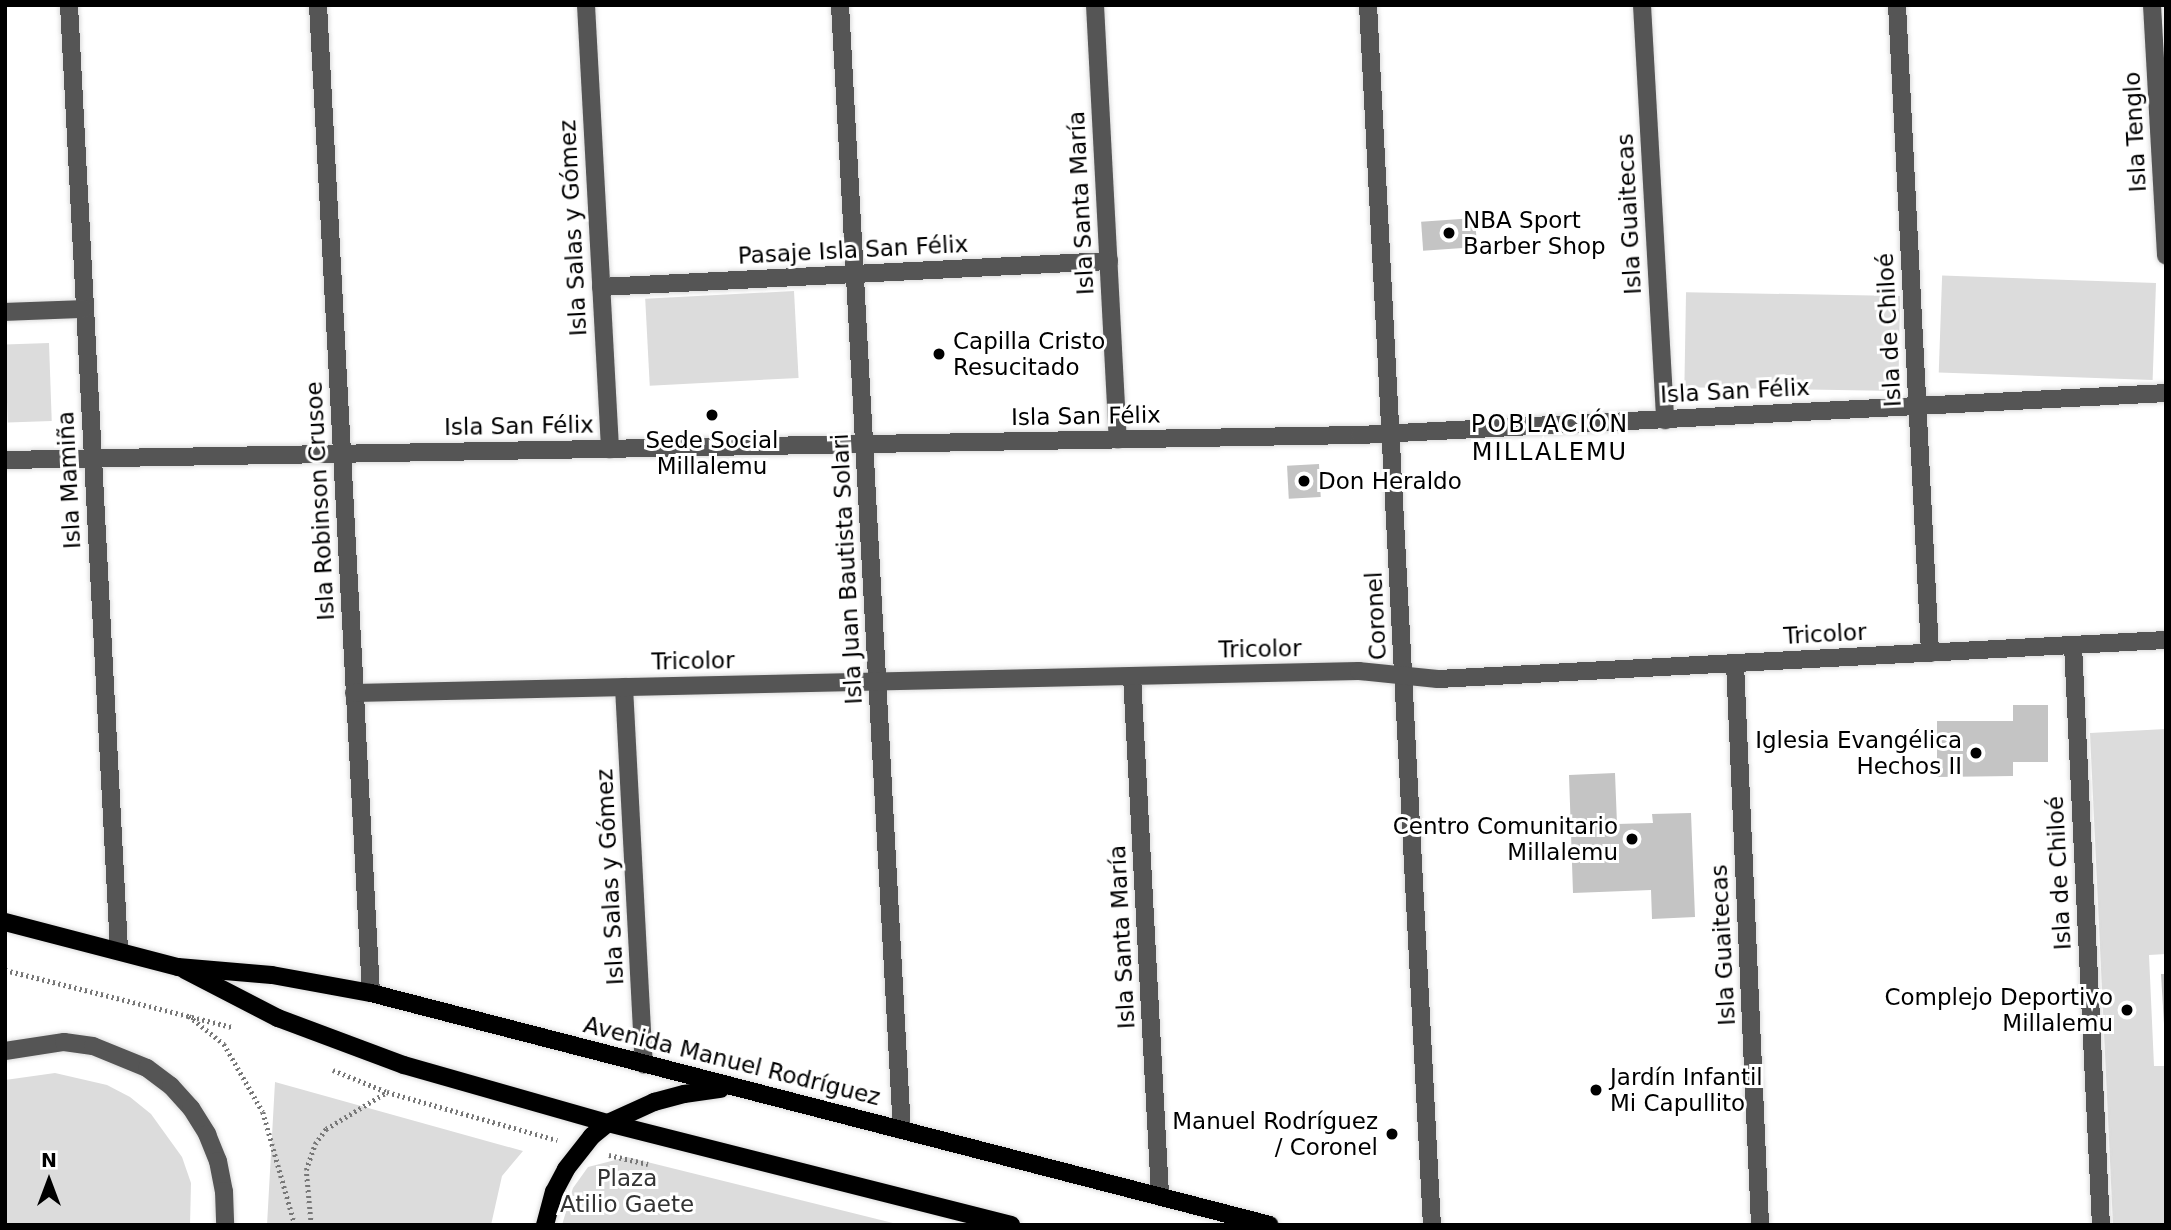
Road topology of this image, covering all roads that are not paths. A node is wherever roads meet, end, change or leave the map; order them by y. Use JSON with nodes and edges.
{"nodes":[{"id":1,"x":69,"y":5,"type":"edge"},
{"id":2,"x":318,"y":5,"type":"edge"},
{"id":3,"x":586,"y":5,"type":"edge"},
{"id":4,"x":840,"y":5,"type":"edge"},
{"id":5,"x":1095,"y":5,"type":"edge"},
{"id":6,"x":1368,"y":5,"type":"edge"},
{"id":7,"x":1642,"y":5,"type":"edge"},
{"id":8,"x":1897,"y":5,"type":"edge"},
{"id":9,"x":2152,"y":5,"type":"edge"},
{"id":10,"x":2166,"y":256,"type":"edge"},
{"id":11,"x":1109,"y":261,"type":"junction"},
{"id":12,"x":855,"y":274,"type":"junction"},
{"id":13,"x":601,"y":287,"type":"junction"},
{"id":14,"x":84,"y":309,"type":"junction"},
{"id":15,"x":5,"y":312,"type":"edge"},
{"id":16,"x":2166,"y":393,"type":"edge"},
{"id":17,"x":1917,"y":406,"type":"junction"},
{"id":18,"x":1665,"y":420,"type":"junction"},
{"id":19,"x":1391,"y":434,"type":"junction"},
{"id":20,"x":1118,"y":439,"type":"junction"},
{"id":21,"x":865,"y":444,"type":"junction"},
{"id":22,"x":610,"y":449,"type":"junction"},
{"id":23,"x":342,"y":453,"type":"junction"},
{"id":24,"x":93,"y":458,"type":"junction"},
{"id":25,"x":5,"y":460,"type":"edge"},
{"id":26,"x":2166,"y":640,"type":"edge"},
{"id":27,"x":2073,"y":645,"type":"junction"},
{"id":28,"x":1930,"y":653,"type":"junction"},
{"id":29,"x":1735,"y":663,"type":"junction"},
{"id":30,"x":1404,"y":675,"type":"junction"},
{"id":31,"x":1132,"y":676,"type":"junction"},
{"id":32,"x":878,"y":682,"type":"junction"},
{"id":33,"x":624,"y":687,"type":"junction"},
{"id":34,"x":354,"y":692,"type":"junction"},
{"id":35,"x":5,"y":922,"type":"edge"},
{"id":36,"x":119,"y":951,"type":"junction"},
{"id":37,"x":178,"y":967,"type":"junction"},
{"id":38,"x":371,"y":993,"type":"junction"},
{"id":39,"x":5,"y":1051,"type":"edge"},
{"id":40,"x":644,"y":1064,"type":"junction"},
{"id":41,"x":738,"y":1088,"type":"junction"},
{"id":42,"x":608,"y":1123,"type":"junction"},
{"id":43,"x":902,"y":1130,"type":"junction"},
{"id":44,"x":1160,"y":1195,"type":"junction"},
{"id":45,"x":225,"y":1225,"type":"edge"},
{"id":46,"x":545,"y":1225,"type":"edge"},
{"id":47,"x":1011,"y":1225,"type":"edge"},
{"id":48,"x":1270,"y":1225,"type":"edge"},
{"id":49,"x":1432,"y":1225,"type":"edge"},
{"id":50,"x":1760,"y":1225,"type":"edge"},
{"id":51,"x":2101,"y":1225,"type":"edge"}],
"edges":[{"from":1,"to":14,"type":"street","name":"Isla Mamiña"},
{"from":2,"to":23,"type":"street","name":"Isla Robinson Crusoe"},
{"from":3,"to":13,"type":"street","name":"Isla Salas y Gómez"},
{"from":4,"to":12,"type":"street","name":"Isla Juan Bautista Solari"},
{"from":5,"to":11,"type":"street","name":"Isla Santa María"},
{"from":6,"to":19,"type":"street","name":"Coronel"},
{"from":7,"to":18,"type":"street","name":"Isla Guaitecas"},
{"from":8,"to":17,"type":"street","name":"Isla de Chiloé"},
{"from":9,"to":10,"type":"street","name":"Isla Tenglo"},
{"from":11,"to":12,"type":"street","name":"Pasaje Isla San Félix"},
{"from":11,"to":20,"type":"street","name":"Isla Santa María"},
{"from":12,"to":13,"type":"street","name":"Pasaje Isla San Félix"},
{"from":12,"to":21,"type":"street","name":"Isla Juan Bautista Solari"},
{"from":13,"to":22,"type":"street","name":"Isla Salas y Gómez"},
{"from":14,"to":15,"type":"street"},
{"from":14,"to":24,"type":"street","name":"Isla Mamiña"},
{"from":16,"to":17,"type":"street","name":"Isla San Félix"},
{"from":17,"to":18,"type":"street","name":"Isla San Félix"},
{"from":17,"to":28,"type":"street","name":"Isla de Chiloé"},
{"from":18,"to":19,"type":"street","name":"Isla San Félix"},
{"from":19,"to":20,"type":"street","name":"Isla San Félix"},
{"from":19,"to":30,"type":"street","name":"Coronel"},
{"from":20,"to":21,"type":"street","name":"Isla San Félix"},
{"from":21,"to":22,"type":"street","name":"Isla San Félix"},
{"from":21,"to":32,"type":"street","name":"Isla Juan Bautista Solari"},
{"from":22,"to":23,"type":"street","name":"Isla San Félix"},
{"from":23,"to":24,"type":"street","name":"Isla San Félix"},
{"from":23,"to":34,"type":"street","name":"Isla Robinson Crusoe"},
{"from":24,"to":25,"type":"street","name":"Isla San Félix"},
{"from":24,"to":36,"type":"street","name":"Isla Mamiña"},
{"from":26,"to":27,"type":"street","name":"Tricolor"},
{"from":27,"to":28,"type":"street","name":"Tricolor"},
{"from":27,"to":51,"type":"street","name":"Isla de Chiloé"},
{"from":28,"to":29,"type":"street","name":"Tricolor"},
{"from":29,"to":30,"type":"street","name":"Tricolor"},
{"from":29,"to":50,"type":"street","name":"Isla Guaitecas"},
{"from":30,"to":31,"type":"street","name":"Tricolor"},
{"from":30,"to":49,"type":"street","name":"Coronel"},
{"from":31,"to":32,"type":"street","name":"Tricolor"},
{"from":31,"to":44,"type":"street","name":"Isla Santa María"},
{"from":32,"to":33,"type":"street","name":"Tricolor"},
{"from":32,"to":43,"type":"street","name":"Isla Juan Bautista Solari"},
{"from":33,"to":34,"type":"street","name":"Tricolor"},
{"from":33,"to":40,"type":"street","name":"Isla Salas y Gómez"},
{"from":34,"to":38,"type":"street","name":"Isla Robinson Crusoe"},
{"from":35,"to":36,"type":"main road","name":"Avenida Manuel Rodríguez"},
{"from":36,"to":37,"type":"main road","name":"Avenida Manuel Rodríguez"},
{"from":37,"to":38,"type":"main road","name":"Avenida Manuel Rodríguez"},
{"from":37,"to":42,"type":"main road","name":"Avenida Manuel Rodríguez"},
{"from":38,"to":40,"type":"main road","name":"Avenida Manuel Rodríguez"},
{"from":39,"to":45,"type":"street"},
{"from":40,"to":41,"type":"main road","name":"Avenida Manuel Rodríguez"},
{"from":41,"to":42,"type":"main road"},
{"from":41,"to":43,"type":"main road","name":"Avenida Manuel Rodríguez"},
{"from":42,"to":46,"type":"main road"},
{"from":42,"to":47,"type":"main road","name":"Avenida Manuel Rodríguez"},
{"from":43,"to":44,"type":"main road","name":"Avenida Manuel Rodríguez"},
{"from":44,"to":48,"type":"main road","name":"Avenida Manuel Rodríguez"}]}
